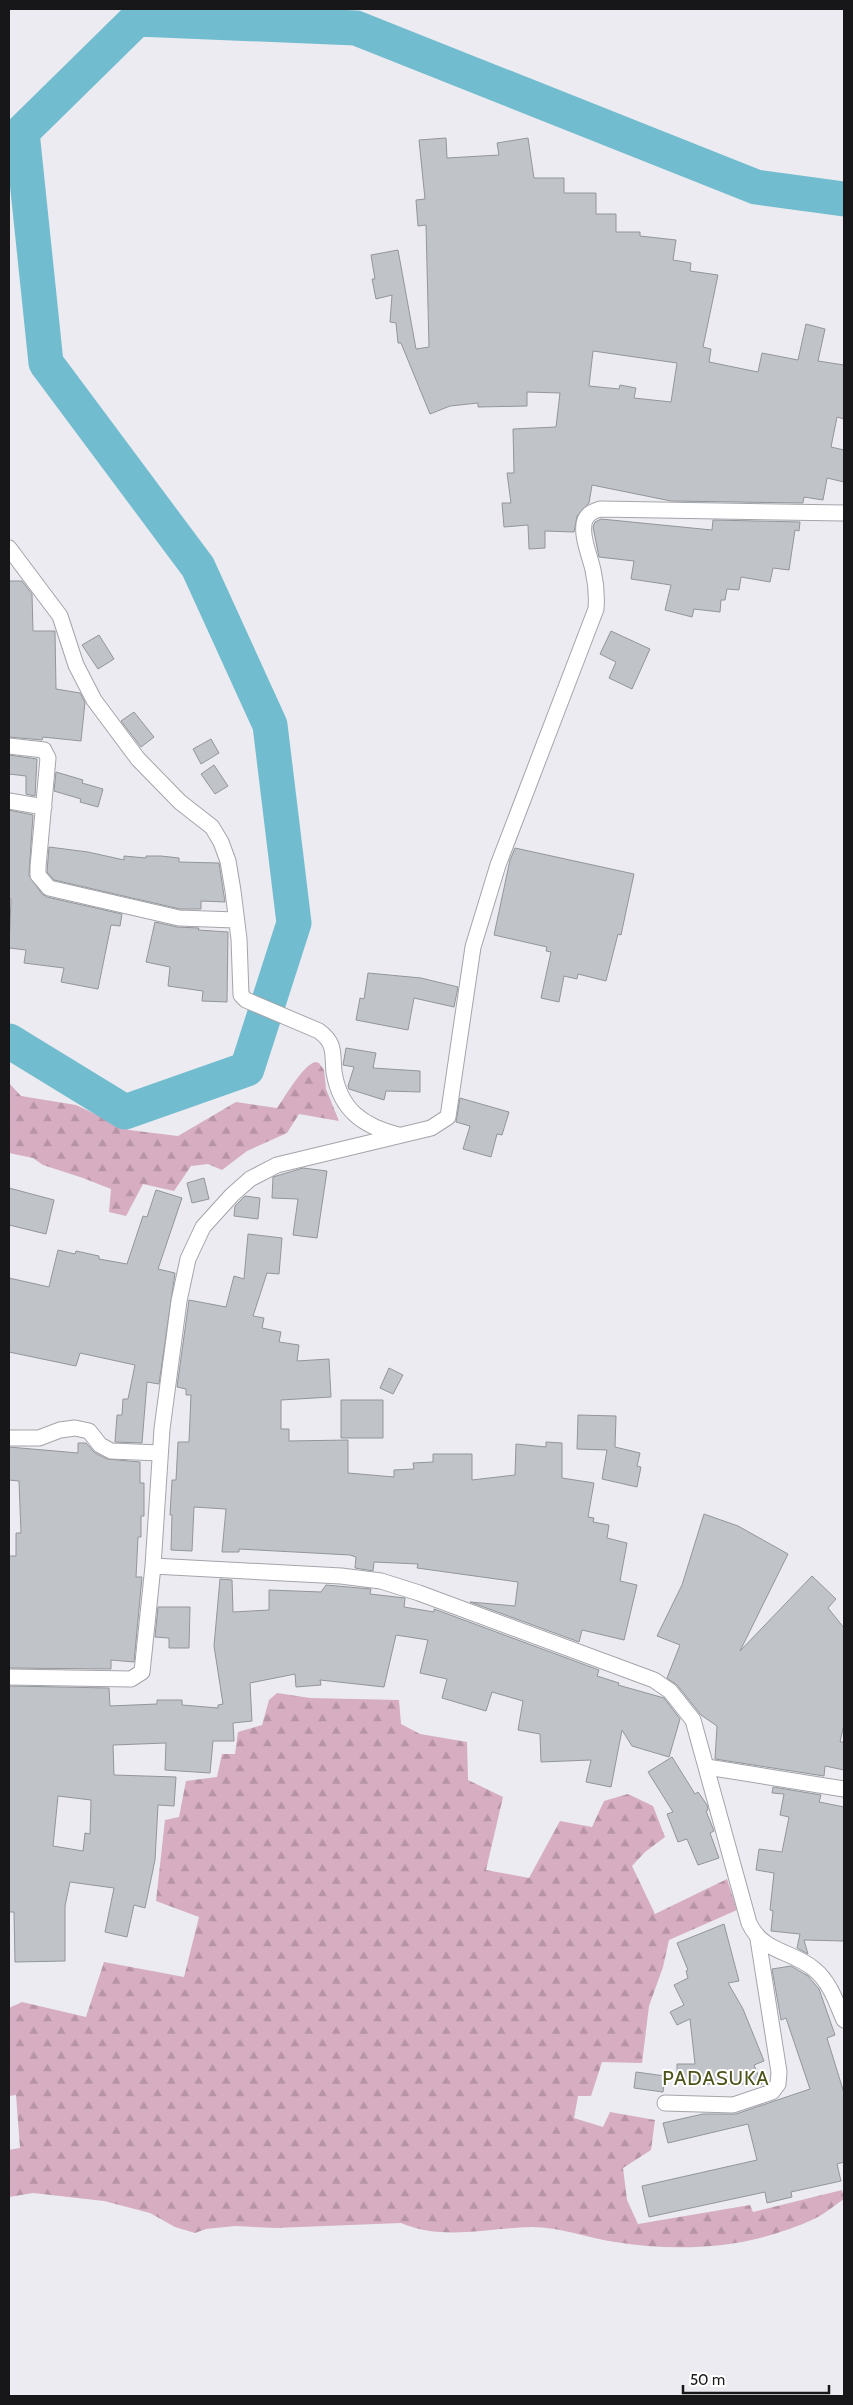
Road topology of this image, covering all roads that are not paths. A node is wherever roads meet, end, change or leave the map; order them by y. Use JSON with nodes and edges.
{"nodes":[{"id":1,"x":844,"y":513,"type":"edge"},
{"id":2,"x":9,"y":548,"type":"edge"},
{"id":3,"x":9,"y":746,"type":"edge"},
{"id":4,"x":9,"y":801,"type":"edge"},
{"id":5,"x":44,"y":806,"type":"junction"},
{"id":6,"x":235,"y":920,"type":"junction"},
{"id":7,"x":399,"y":1136,"type":"junction"},
{"id":8,"x":9,"y":1438,"type":"edge"},
{"id":9,"x":160,"y":1453,"type":"junction"},
{"id":10,"x":153,"y":1566,"type":"junction"},
{"id":11,"x":9,"y":1677,"type":"edge"},
{"id":12,"x":707,"y":1767,"type":"junction"},
{"id":13,"x":844,"y":1789,"type":"edge"},
{"id":14,"x":758,"y":1939,"type":"junction"},
{"id":15,"x":844,"y":2020,"type":"edge"},
{"id":16,"x":665,"y":2103,"type":"dead end"}],
"edges":[{"from":1,"to":7,"type":"street"},
{"from":2,"to":6,"type":"street"},
{"from":3,"to":5,"type":"street"},
{"from":4,"to":5,"type":"street"},
{"from":5,"to":6,"type":"street"},
{"from":6,"to":7,"type":"street"},
{"from":7,"to":9,"type":"street"},
{"from":8,"to":9,"type":"street"},
{"from":9,"to":10,"type":"street"},
{"from":10,"to":11,"type":"street"},
{"from":10,"to":12,"type":"street"},
{"from":12,"to":13,"type":"street"},
{"from":12,"to":14,"type":"street"},
{"from":14,"to":15,"type":"street"},
{"from":14,"to":16,"type":"street"}]}
